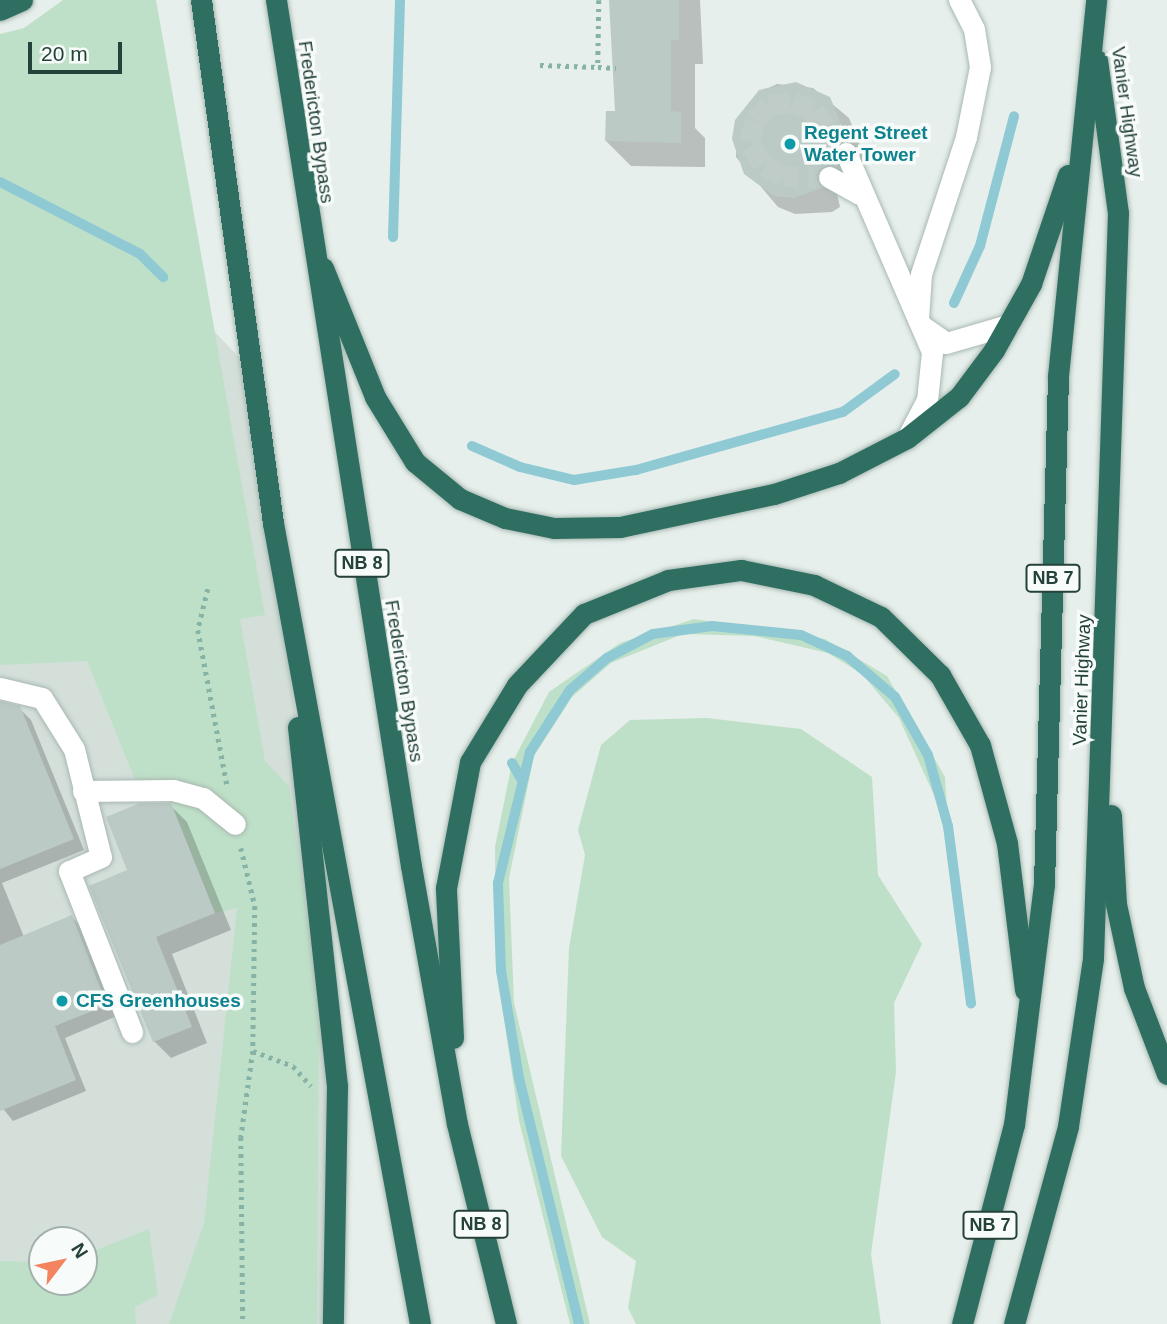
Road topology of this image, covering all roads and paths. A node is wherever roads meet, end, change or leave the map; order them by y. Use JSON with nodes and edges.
{"nodes":[{"id":1,"x":22,"y":0,"type":"edge"},
{"id":2,"x":201,"y":0,"type":"edge"},
{"id":3,"x":276,"y":0,"type":"edge"},
{"id":4,"x":599,"y":0,"type":"edge"},
{"id":5,"x":959,"y":0,"type":"edge"},
{"id":6,"x":1096,"y":0,"type":"edge"},
{"id":7,"x":0,"y":9,"type":"edge"},
{"id":8,"x":1093,"y":30,"type":"junction"},
{"id":9,"x":540,"y":65,"type":"dead end"},
{"id":10,"x":598,"y":67,"type":"junction"},
{"id":11,"x":616,"y":68,"type":"dead end"},
{"id":12,"x":1080,"y":140,"type":"junction"},
{"id":13,"x":846,"y":153,"type":"tunnel mouth"},
{"id":14,"x":828,"y":177,"type":"tunnel mouth"},
{"id":15,"x":860,"y":194,"type":"junction"},
{"id":16,"x":309,"y":232,"type":"junction"},
{"id":17,"x":920,"y":322,"type":"junction"},
{"id":18,"x":1008,"y":325,"type":"junction"},
{"id":19,"x":907,"y":438,"type":"junction"},
{"id":20,"x":273,"y":523,"type":"junction"},
{"id":21,"x":208,"y":589,"type":"dead end"},
{"id":22,"x":0,"y":688,"type":"edge"},
{"id":23,"x":1104,"y":704,"type":"junction"},
{"id":24,"x":83,"y":791,"type":"junction"},
{"id":25,"x":235,"y":824,"type":"junction"},
{"id":26,"x":1029,"y":1027,"type":"junction"},
{"id":27,"x":132,"y":1032,"type":"dead end"},
{"id":28,"x":253,"y":1051,"type":"junction"},
{"id":29,"x":1167,"y":1074,"type":"edge"},
{"id":30,"x":457,"y":1124,"type":"junction"},
{"id":31,"x":336,"y":1127,"type":"junction"},
{"id":32,"x":243,"y":1324,"type":"edge"},
{"id":33,"x":333,"y":1324,"type":"edge"},
{"id":34,"x":420,"y":1324,"type":"edge"},
{"id":35,"x":506,"y":1324,"type":"edge"},
{"id":36,"x":962,"y":1324,"type":"edge"},
{"id":37,"x":1014,"y":1324,"type":"edge"}],
"edges":[{"from":1,"to":7,"type":"highway"},
{"from":2,"to":20,"type":"highway"},
{"from":3,"to":16,"type":"highway","name":"Fredericton Bypass","number":"NB 8"},
{"from":4,"to":10,"type":"path"},
{"from":5,"to":17,"type":"lane"},
{"from":6,"to":8,"type":"highway","name":"Vanier Highway","number":"NB 7"},
{"from":8,"to":12,"type":"highway","name":"Vanier Highway","number":"NB 7"},
{"from":8,"to":23,"type":"highway","name":"Vanier Highway","number":"NB 7"},
{"from":9,"to":10,"type":"path"},
{"from":10,"to":11,"type":"path"},
{"from":12,"to":18,"type":"highway"},
{"from":12,"to":26,"type":"highway","name":"Vanier Highway","number":"NB 7"},
{"from":13,"to":15,"type":"lane"},
{"from":14,"to":15,"type":"lane"},
{"from":15,"to":17,"type":"lane"},
{"from":16,"to":19,"type":"highway"},
{"from":16,"to":30,"type":"highway","name":"Fredericton Bypass","number":"NB 8"},
{"from":17,"to":18,"type":"lane"},
{"from":17,"to":19,"type":"lane"},
{"from":18,"to":19,"type":"highway"},
{"from":20,"to":31,"type":"highway"},
{"from":20,"to":34,"type":"highway"},
{"from":21,"to":25,"type":"path"},
{"from":22,"to":24,"type":"lane"},
{"from":23,"to":29,"type":"highway"},
{"from":23,"to":37,"type":"highway","name":"Vanier Highway","number":"NB 7"},
{"from":24,"to":25,"type":"lane"},
{"from":24,"to":27,"type":"lane"},
{"from":25,"to":28,"type":"path"},
{"from":26,"to":30,"type":"highway"},
{"from":26,"to":36,"type":"highway","name":"Vanier Highway","number":"NB 7"},
{"from":28,"to":31,"type":"path"},
{"from":28,"to":32,"type":"path"},
{"from":30,"to":35,"type":"highway","name":"Fredericton Bypass","number":"NB 8"},
{"from":31,"to":33,"type":"highway"}]}
